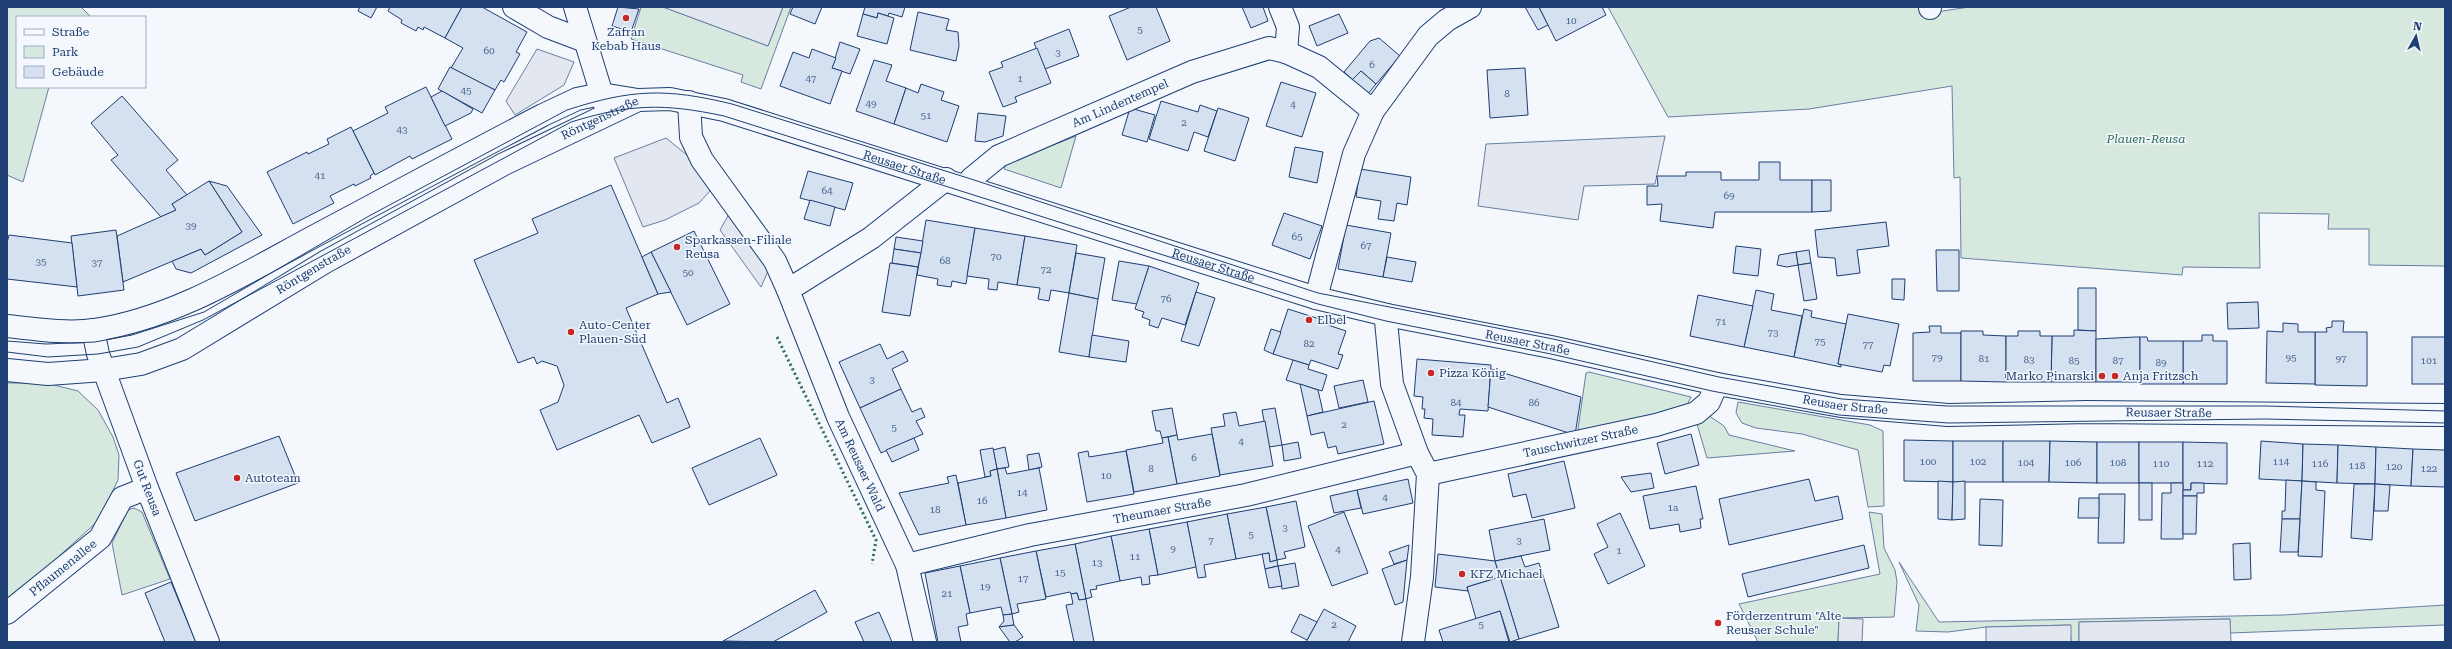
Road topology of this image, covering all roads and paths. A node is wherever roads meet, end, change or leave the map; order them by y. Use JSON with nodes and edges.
{"nodes":[{"id":1,"x":514,"y":7,"type":"edge"},
{"id":2,"x":575,"y":7,"type":"edge"},
{"id":3,"x":1280,"y":7,"type":"edge"},
{"id":4,"x":1470,"y":7,"type":"edge"},
{"id":5,"x":585,"y":41,"type":"junction"},
{"id":6,"x":1286,"y":52,"type":"junction"},
{"id":7,"x":601,"y":94,"type":"junction"},
{"id":8,"x":638,"y":100,"type":"junction"},
{"id":9,"x":689,"y":102,"type":"junction"},
{"id":10,"x":1373,"y":111,"type":"junction"},
{"id":11,"x":609,"y":114,"type":"junction"},
{"id":12,"x":946,"y":179,"type":"junction"},
{"id":13,"x":968,"y":186,"type":"junction"},
{"id":14,"x":788,"y":290,"type":"junction"},
{"id":15,"x":1316,"y":298,"type":"junction"},
{"id":16,"x":1387,"y":315,"type":"junction"},
{"id":17,"x":7,"y":326,"type":"edge"},
{"id":18,"x":93,"y":330,"type":"junction"},
{"id":19,"x":7,"y":370,"type":"edge"},
{"id":20,"x":104,"y":370,"type":"junction"},
{"id":21,"x":1717,"y":384,"type":"junction"},
{"id":22,"x":2445,"y":415,"type":"edge"},
{"id":23,"x":1417,"y":453,"type":"junction"},
{"id":24,"x":1428,"y":474,"type":"junction"},
{"id":25,"x":147,"y":488,"type":"junction"},
{"id":26,"x":907,"y":565,"type":"junction"},
{"id":27,"x":7,"y":613,"type":"edge"},
{"id":28,"x":208,"y":642,"type":"edge"},
{"id":29,"x":925,"y":642,"type":"edge"},
{"id":30,"x":1414,"y":642,"type":"edge"}],
"edges":[{"from":1,"to":5,"type":"street"},
{"from":2,"to":5,"type":"street"},
{"from":3,"to":6,"type":"street"},
{"from":4,"to":10,"type":"street"},
{"from":5,"to":7,"type":"street"},
{"from":6,"to":10,"type":"street","name":"Am Lindentempel"},
{"from":6,"to":13,"type":"street","name":"Am Lindentempel"},
{"from":7,"to":8,"type":"street","name":"Röntgenstraße"},
{"from":7,"to":11,"type":"street"},
{"from":7,"to":18,"type":"street","name":"Röntgenstraße"},
{"from":8,"to":9,"type":"street","name":"Reusaer Straße"},
{"from":8,"to":11,"type":"street","name":"Röntgenstraße"},
{"from":9,"to":12,"type":"street","name":"Reusaer Straße"},
{"from":9,"to":14,"type":"street","name":"Am Reusaer Wald"},
{"from":10,"to":15,"type":"street"},
{"from":11,"to":20,"type":"street","name":"Röntgenstraße"},
{"from":12,"to":13,"type":"street","name":"Reusaer Straße"},
{"from":12,"to":14,"type":"street"},
{"from":13,"to":15,"type":"street","name":"Reusaer Straße"},
{"from":14,"to":26,"type":"street","name":"Am Reusaer Wald"},
{"from":15,"to":16,"type":"street","name":"Reusaer Straße"},
{"from":16,"to":21,"type":"street","name":"Reusaer Straße"},
{"from":16,"to":23,"type":"street"},
{"from":17,"to":18,"type":"street","name":"Röntgenstraße"},
{"from":18,"to":20,"type":"street","name":"Gut Reusa"},
{"from":19,"to":20,"type":"street","name":"Röntgenstraße"},
{"from":20,"to":25,"type":"street","name":"Gut Reusa"},
{"from":21,"to":22,"type":"street","name":"Reusaer Straße"},
{"from":21,"to":24,"type":"street","name":"Tauschwitzer Straße"},
{"from":23,"to":24,"type":"street"},
{"from":23,"to":26,"type":"street","name":"Theumaer Straße"},
{"from":24,"to":30,"type":"street"},
{"from":25,"to":27,"type":"street","name":"Pflaumenallee"},
{"from":25,"to":28,"type":"street","name":"Gut Reusa"},
{"from":26,"to":29,"type":"street","name":"Am Reusaer Wald"}]}
